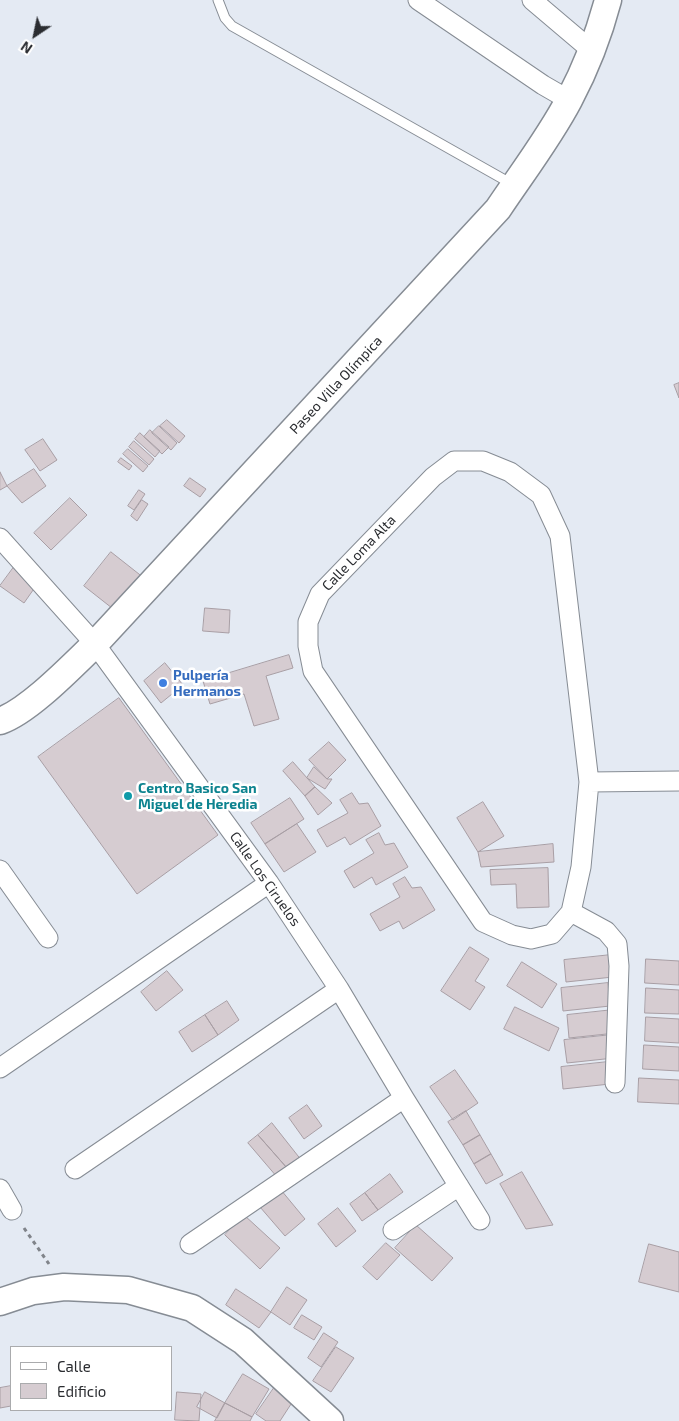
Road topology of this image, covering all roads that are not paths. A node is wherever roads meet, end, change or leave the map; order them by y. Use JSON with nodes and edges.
{"nodes":[{"id":1,"x":218,"y":0,"type":"edge"},
{"id":2,"x":418,"y":0,"type":"edge"},
{"id":3,"x":532,"y":0,"type":"edge"},
{"id":4,"x":608,"y":0,"type":"edge"},
{"id":5,"x":592,"y":50,"type":"junction"},
{"id":6,"x":569,"y":100,"type":"junction"},
{"id":7,"x":515,"y":185,"type":"junction"},
{"id":8,"x":0,"y":538,"type":"edge"},
{"id":9,"x":95,"y":644,"type":"junction"},
{"id":10,"x":0,"y":721,"type":"edge"},
{"id":11,"x":679,"y":781,"type":"edge"},
{"id":12,"x":589,"y":782,"type":"junction"},
{"id":13,"x":0,"y":870,"type":"edge"},
{"id":14,"x":269,"y":883,"type":"junction"},
{"id":15,"x":572,"y":912,"type":"junction"},
{"id":16,"x":48,"y":938,"type":"dead end"},
{"id":17,"x":339,"y":988,"type":"junction"},
{"id":18,"x":0,"y":1068,"type":"edge"},
{"id":19,"x":615,"y":1083,"type":"dead end"},
{"id":20,"x":404,"y":1098,"type":"junction"},
{"id":21,"x":75,"y":1169,"type":"dead end"},
{"id":22,"x":459,"y":1186,"type":"junction"},
{"id":23,"x":0,"y":1189,"type":"edge"},
{"id":24,"x":12,"y":1210,"type":"road end"},
{"id":25,"x":480,"y":1220,"type":"dead end"},
{"id":26,"x":393,"y":1230,"type":"dead end"},
{"id":27,"x":190,"y":1244,"type":"dead end"},
{"id":28,"x":0,"y":1302,"type":"edge"},
{"id":29,"x":330,"y":1421,"type":"edge"}],
"edges":[{"from":1,"to":7,"type":"lane"},
{"from":2,"to":6,"type":"street"},
{"from":3,"to":5,"type":"street"},
{"from":4,"to":5,"type":"main road","name":"Paseo Villa Olímpica"},
{"from":5,"to":6,"type":"main road","name":"Paseo Villa Olímpica"},
{"from":6,"to":7,"type":"main road","name":"Paseo Villa Olímpica"},
{"from":7,"to":9,"type":"main road","name":"Paseo Villa Olímpica"},
{"from":8,"to":9,"type":"street","name":"Calle Los Ciruelos"},
{"from":9,"to":10,"type":"main road","name":"Paseo Villa Olímpica"},
{"from":9,"to":14,"type":"street","name":"Calle Los Ciruelos"},
{"from":11,"to":12,"type":"street"},
{"from":12,"to":15,"type":"street","name":"Calle Loma Alta"},
{"from":12,"to":15,"type":"street","name":"Calle Loma Alta"},
{"from":13,"to":16,"type":"street"},
{"from":14,"to":17,"type":"street","name":"Calle Los Ciruelos"},
{"from":14,"to":18,"type":"street"},
{"from":15,"to":19,"type":"street"},
{"from":17,"to":20,"type":"street","name":"Calle Los Ciruelos"},
{"from":17,"to":21,"type":"street"},
{"from":20,"to":22,"type":"street","name":"Calle Los Ciruelos"},
{"from":20,"to":27,"type":"street"},
{"from":22,"to":25,"type":"street","name":"Calle Los Ciruelos"},
{"from":22,"to":26,"type":"street"},
{"from":23,"to":24,"type":"street"},
{"from":28,"to":29,"type":"main road"}]}
